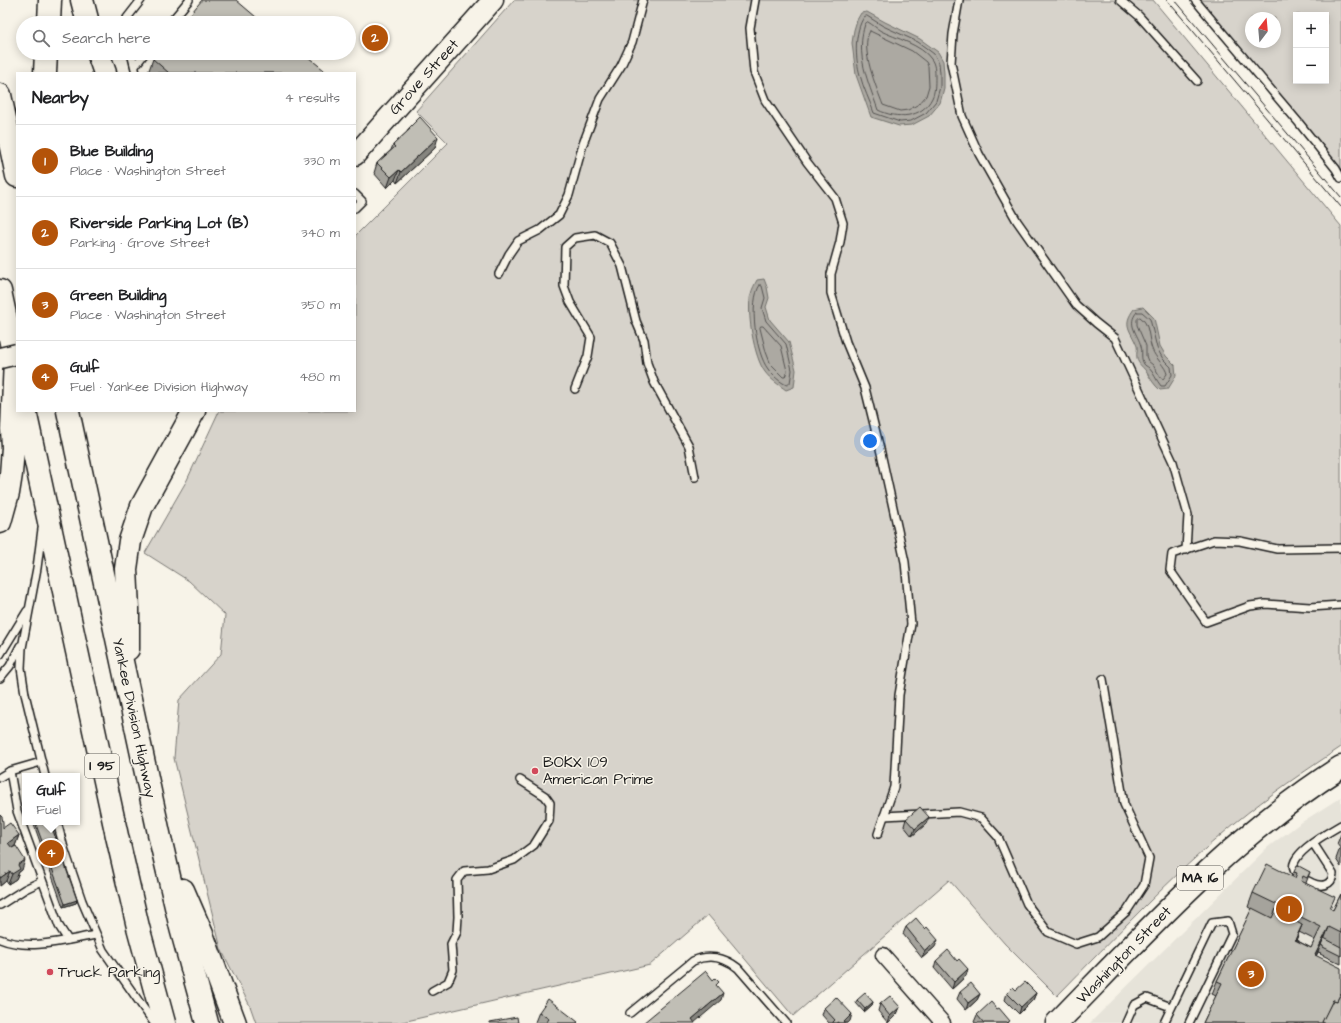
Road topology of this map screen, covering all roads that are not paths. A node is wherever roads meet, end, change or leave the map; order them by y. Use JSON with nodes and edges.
{"nodes":[{"id":1,"x":50,"y":0,"type":"edge"},
{"id":2,"x":82,"y":0,"type":"edge"},
{"id":3,"x":92,"y":0,"type":"edge"},
{"id":4,"x":141,"y":0,"type":"edge"},
{"id":5,"x":189,"y":0,"type":"edge"},
{"id":6,"x":493,"y":0,"type":"edge"},
{"id":7,"x":643,"y":0,"type":"edge"},
{"id":8,"x":755,"y":0,"type":"edge"},
{"id":9,"x":959,"y":0,"type":"edge"},
{"id":10,"x":1120,"y":0,"type":"edge"},
{"id":11,"x":1195,"y":0,"type":"edge"},
{"id":12,"x":49,"y":16,"type":"edge"},
{"id":13,"x":86,"y":16,"type":"edge"},
{"id":14,"x":93,"y":16,"type":"edge"},
{"id":15,"x":129,"y":16,"type":"edge"},
{"id":16,"x":176,"y":16,"type":"edge"},
{"id":17,"x":46,"y":60,"type":"edge"},
{"id":18,"x":100,"y":60,"type":"edge"},
{"id":19,"x":141,"y":60,"type":"edge"},
{"id":20,"x":136,"y":69,"type":"edge"},
{"id":21,"x":45,"y":72,"type":"edge"},
{"id":22,"x":105,"y":72,"type":"edge"},
{"id":23,"x":1197,"y":80,"type":"dead end"},
{"id":24,"x":0,"y":95,"type":"edge"},
{"id":25,"x":357,"y":150,"type":"edge"},
{"id":26,"x":16,"y":171,"type":"edge"},
{"id":27,"x":1341,"y":178,"type":"edge"},
{"id":28,"x":356,"y":195,"type":"edge"},
{"id":29,"x":356,"y":207,"type":"edge"},
{"id":30,"x":499,"y":274,"type":"dead end"},
{"id":31,"x":0,"y":291,"type":"edge"},
{"id":32,"x":12,"y":361,"type":"edge"},
{"id":33,"x":575,"y":389,"type":"dead end"},
{"id":34,"x":25,"y":412,"type":"edge"},
{"id":35,"x":68,"y":412,"type":"edge"},
{"id":36,"x":193,"y":412,"type":"edge"},
{"id":37,"x":695,"y":477,"type":"dead end"},
{"id":38,"x":45,"y":507,"type":"junction"},
{"id":39,"x":0,"y":522,"type":"edge"},
{"id":40,"x":1341,"y":548,"type":"edge"},
{"id":41,"x":1186,"y":550,"type":"junction"},
{"id":42,"x":1341,"y":605,"type":"edge"},
{"id":43,"x":29,"y":607,"type":"junction"},
{"id":44,"x":24,"y":634,"type":"junction"},
{"id":45,"x":0,"y":655,"type":"edge"},
{"id":46,"x":0,"y":678,"type":"edge"},
{"id":47,"x":1103,"y":679,"type":"dead end"},
{"id":48,"x":127,"y":686,"type":"junction"},
{"id":49,"x":41,"y":762,"type":"junction"},
{"id":50,"x":1341,"y":767,"type":"edge"},
{"id":51,"x":10,"y":771,"type":"junction"},
{"id":52,"x":44,"y":773,"type":"edge"},
{"id":53,"x":0,"y":777,"type":"edge"},
{"id":54,"x":520,"y":780,"type":"dead end"},
{"id":55,"x":884,"y":816,"type":"junction"},
{"id":56,"x":58,"y":825,"type":"edge"},
{"id":57,"x":1340,"y":827,"type":"edge"},
{"id":58,"x":878,"y":834,"type":"dead end"},
{"id":59,"x":160,"y":838,"type":"junction"},
{"id":60,"x":1313,"y":843,"type":"junction"},
{"id":61,"x":42,"y":881,"type":"junction"},
{"id":62,"x":0,"y":905,"type":"edge"},
{"id":63,"x":96,"y":935,"type":"junction"},
{"id":64,"x":0,"y":939,"type":"edge"},
{"id":65,"x":68,"y":940,"type":"junction"},
{"id":66,"x":883,"y":955,"type":"dead end"},
{"id":67,"x":432,"y":991,"type":"dead end"},
{"id":68,"x":1171,"y":1007,"type":"junction"},
{"id":69,"x":630,"y":1013,"type":"dead end"},
{"id":70,"x":154,"y":1023,"type":"edge"},
{"id":71,"x":164,"y":1023,"type":"edge"},
{"id":72,"x":207,"y":1023,"type":"edge"},
{"id":73,"x":235,"y":1023,"type":"edge"},
{"id":74,"x":786,"y":1023,"type":"edge"},
{"id":75,"x":942,"y":1023,"type":"edge"},
{"id":76,"x":1057,"y":1023,"type":"edge"},
{"id":77,"x":1126,"y":1023,"type":"edge"},
{"id":78,"x":1164,"y":1023,"type":"edge"},
{"id":79,"x":1189,"y":1023,"type":"edge"}],
"edges":[{"from":1,"to":12,"type":"main road"},
{"from":2,"to":13,"type":"main road"},
{"from":3,"to":14,"type":"main road"},
{"from":4,"to":15,"type":"lane"},
{"from":5,"to":16,"type":"lane"},
{"from":6,"to":25,"type":"main road","name":"Grove Street"},
{"from":7,"to":30,"type":"lane"},
{"from":8,"to":55,"type":"lane"},
{"from":9,"to":41,"type":"lane"},
{"from":10,"to":23,"type":"lane"},
{"from":11,"to":27,"type":"lane"},
{"from":17,"to":21,"type":"main road"},
{"from":18,"to":22,"type":"main road"},
{"from":19,"to":20,"type":"lane"},
{"from":24,"to":26,"type":"main road"},
{"from":28,"to":29,"type":"lane"},
{"from":31,"to":32,"type":"main road"},
{"from":32,"to":39,"type":"main road"},
{"from":33,"to":37,"type":"lane"},
{"from":34,"to":38,"type":"main road","number":"I 95"},
{"from":35,"to":48,"type":"main road","name":"Yankee Division Highway","number":"I 95"},
{"from":36,"to":48,"type":"main road"},
{"from":38,"to":43,"type":"lane"},
{"from":38,"to":71,"type":"main road","number":"I 95"},
{"from":40,"to":41,"type":"lane"},
{"from":41,"to":42,"type":"lane"},
{"from":43,"to":44,"type":"lane"},
{"from":43,"to":45,"type":"lane"},
{"from":44,"to":46,"type":"lane"},
{"from":44,"to":49,"type":"lane"},
{"from":47,"to":55,"type":"lane"},
{"from":48,"to":59,"type":"main road","name":"Yankee Division Highway","number":"I 95"},
{"from":49,"to":51,"type":"lane"},
{"from":49,"to":52,"type":"lane"},
{"from":50,"to":76,"type":"main road","name":"Washington Street","number":"MA 16"},
{"from":51,"to":53,"type":"lane"},
{"from":51,"to":61,"type":"lane"},
{"from":54,"to":67,"type":"lane"},
{"from":55,"to":58,"type":"lane"},
{"from":56,"to":63,"type":"lane"},
{"from":57,"to":60,"type":"lane"},
{"from":59,"to":72,"type":"main road","name":"Yankee Division Highway","number":"I 95"},
{"from":59,"to":73,"type":"main road"},
{"from":60,"to":60,"type":"lane"},
{"from":61,"to":62,"type":"lane"},
{"from":61,"to":65,"type":"lane"},
{"from":63,"to":65,"type":"lane"},
{"from":63,"to":70,"type":"lane"},
{"from":64,"to":65,"type":"lane"},
{"from":66,"to":75,"type":"street"},
{"from":68,"to":77,"type":"lane"},
{"from":68,"to":78,"type":"lane"},
{"from":68,"to":79,"type":"lane"},
{"from":69,"to":74,"type":"lane"}]}
